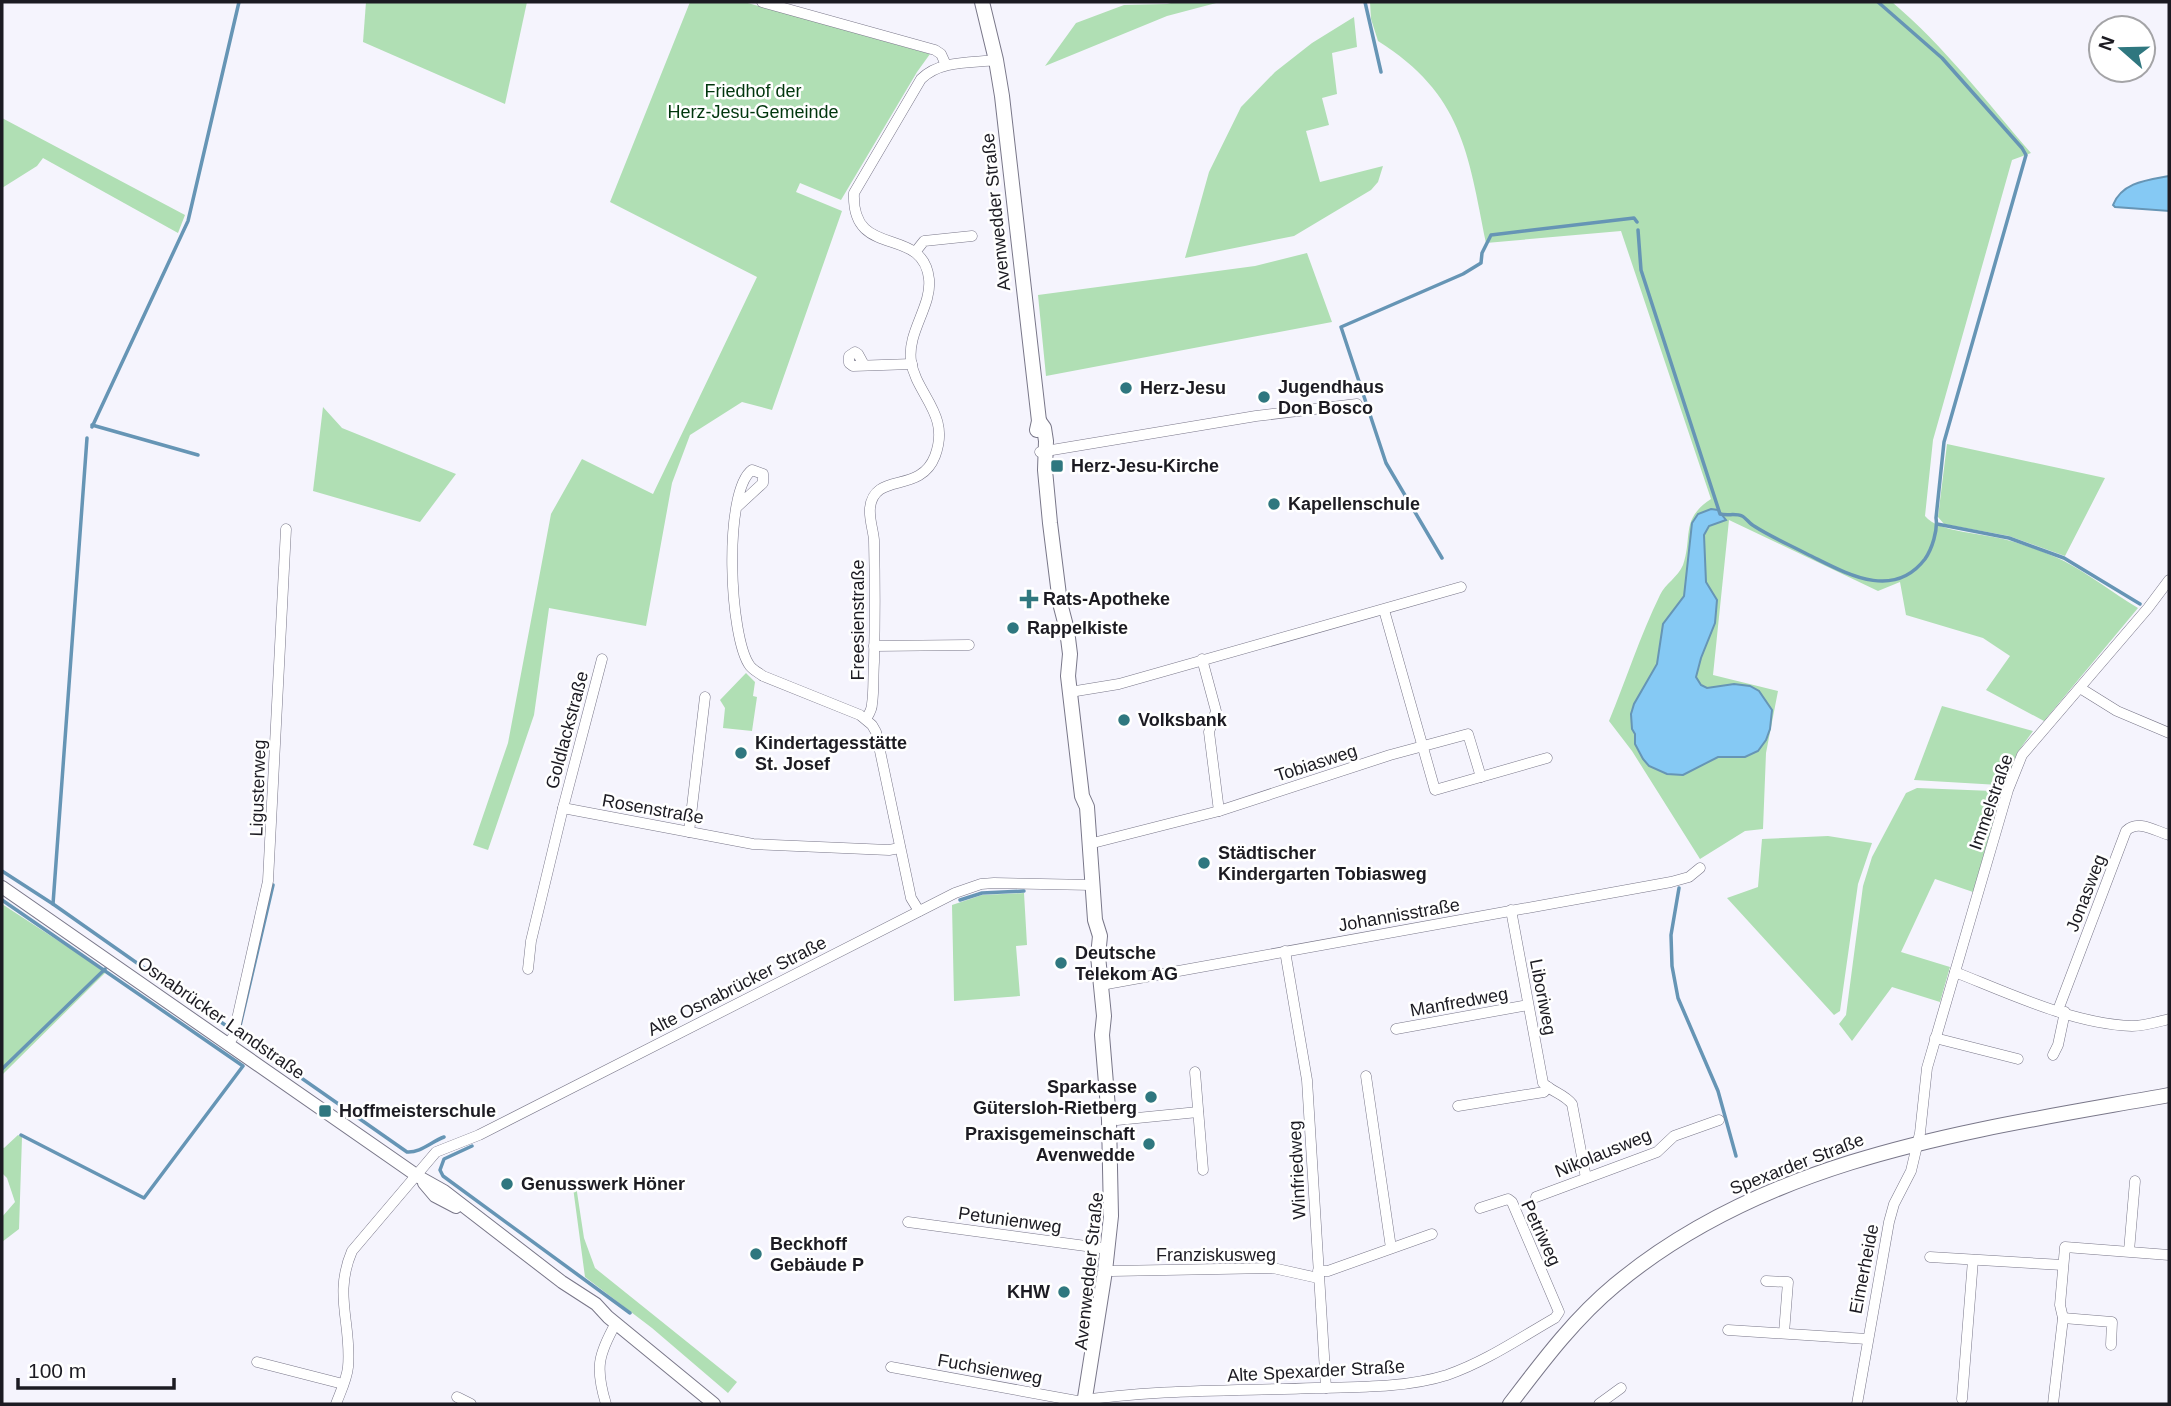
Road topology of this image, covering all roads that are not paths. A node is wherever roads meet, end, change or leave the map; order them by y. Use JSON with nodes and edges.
{"nodes":[{"id":1,"x":762,"y":2,"type":"edge"},
{"id":2,"x":982,"y":2,"type":"edge"},
{"id":3,"x":996,"y":60,"type":"junction"},
{"id":4,"x":946,"y":65,"type":"junction"},
{"id":5,"x":972,"y":236,"type":"dead end"},
{"id":6,"x":916,"y":251,"type":"junction"},
{"id":7,"x":912,"y":364,"type":"junction"},
{"id":8,"x":864,"y":365,"type":"dead end"},
{"id":9,"x":1357,"y":404,"type":"dead end"},
{"id":10,"x":1043,"y":452,"type":"junction"},
{"id":11,"x":738,"y":506,"type":"dead end"},
{"id":12,"x":286,"y":529,"type":"dead end"},
{"id":13,"x":2169,"y":580,"type":"edge"},
{"id":14,"x":1461,"y":587,"type":"dead end"},
{"id":15,"x":1384,"y":610,"type":"junction"},
{"id":16,"x":969,"y":645,"type":"dead end"},
{"id":17,"x":874,"y":646,"type":"junction"},
{"id":18,"x":602,"y":659,"type":"dead end"},
{"id":19,"x":1202,"y":660,"type":"junction"},
{"id":20,"x":2080,"y":688,"type":"junction"},
{"id":21,"x":1070,"y":692,"type":"junction"},
{"id":22,"x":705,"y":697,"type":"dead end"},
{"id":23,"x":866,"y":719,"type":"junction"},
{"id":24,"x":2169,"y":733,"type":"edge"},
{"id":25,"x":1423,"y":746,"type":"junction"},
{"id":26,"x":1547,"y":758,"type":"dead end"},
{"id":27,"x":1481,"y":778,"type":"junction"},
{"id":28,"x":563,"y":808,"type":"junction"},
{"id":29,"x":1219,"y":811,"type":"junction"},
{"id":30,"x":689,"y":831,"type":"junction"},
{"id":31,"x":2169,"y":835,"type":"edge"},
{"id":32,"x":1088,"y":843,"type":"junction"},
{"id":33,"x":900,"y":848,"type":"junction"},
{"id":34,"x":1700,"y":869,"type":"dead end"},
{"id":35,"x":1092,"y":885,"type":"junction"},
{"id":36,"x":2,"y":887,"type":"edge"},
{"id":37,"x":919,"y":911,"type":"junction"},
{"id":38,"x":1511,"y":911,"type":"junction"},
{"id":39,"x":1285,"y":951,"type":"junction"},
{"id":40,"x":528,"y":969,"type":"dead end"},
{"id":41,"x":1955,"y":972,"type":"junction"},
{"id":42,"x":1101,"y":985,"type":"junction"},
{"id":43,"x":1528,"y":1005,"type":"junction"},
{"id":44,"x":2062,"y":1011,"type":"junction"},
{"id":45,"x":1104,"y":1016,"type":"junction"},
{"id":46,"x":2169,"y":1019,"type":"edge"},
{"id":47,"x":1396,"y":1029,"type":"dead end"},
{"id":48,"x":1935,"y":1038,"type":"junction"},
{"id":49,"x":229,"y":1044,"type":"junction"},
{"id":50,"x":2053,"y":1055,"type":"dead end"},
{"id":51,"x":2018,"y":1059,"type":"dead end"},
{"id":52,"x":1195,"y":1072,"type":"dead end"},
{"id":53,"x":1366,"y":1076,"type":"dead end"},
{"id":54,"x":1548,"y":1087,"type":"junction"},
{"id":55,"x":2169,"y":1095,"type":"edge"},
{"id":56,"x":1458,"y":1107,"type":"dead end"},
{"id":57,"x":1198,"y":1112,"type":"junction"},
{"id":58,"x":1117,"y":1120,"type":"junction"},
{"id":59,"x":1718,"y":1120,"type":"dead end"},
{"id":60,"x":1917,"y":1144,"type":"junction"},
{"id":61,"x":1203,"y":1170,"type":"dead end"},
{"id":62,"x":417,"y":1176,"type":"junction"},
{"id":63,"x":1586,"y":1178,"type":"junction"},
{"id":64,"x":2135,"y":1181,"type":"dead end"},
{"id":65,"x":1536,"y":1197,"type":"dead end"},
{"id":66,"x":1480,"y":1208,"type":"dead end"},
{"id":67,"x":908,"y":1222,"type":"dead end"},
{"id":68,"x":1432,"y":1234,"type":"dead end"},
{"id":69,"x":1391,"y":1248,"type":"junction"},
{"id":70,"x":1108,"y":1249,"type":"junction"},
{"id":71,"x":2129,"y":1251,"type":"junction"},
{"id":72,"x":2169,"y":1255,"type":"edge"},
{"id":73,"x":1930,"y":1257,"type":"dead end"},
{"id":74,"x":1973,"y":1260,"type":"junction"},
{"id":75,"x":2063,"y":1265,"type":"junction"},
{"id":76,"x":1112,"y":1271,"type":"junction"},
{"id":77,"x":1318,"y":1275,"type":"junction"},
{"id":78,"x":1766,"y":1281,"type":"dead end"},
{"id":79,"x":1557,"y":1306,"type":"joint"},
{"id":80,"x":2063,"y":1318,"type":"junction"},
{"id":81,"x":612,"y":1320,"type":"junction"},
{"id":82,"x":1728,"y":1330,"type":"dead end"},
{"id":83,"x":1784,"y":1334,"type":"junction"},
{"id":84,"x":1867,"y":1339,"type":"junction"},
{"id":85,"x":2111,"y":1345,"type":"dead end"},
{"id":86,"x":257,"y":1362,"type":"dead end"},
{"id":87,"x":891,"y":1367,"type":"dead end"},
{"id":88,"x":343,"y":1384,"type":"junction"},
{"id":89,"x":1326,"y":1388,"type":"junction"},
{"id":90,"x":1621,"y":1388,"type":"dead end"},
{"id":91,"x":457,"y":1397,"type":"dead end"},
{"id":92,"x":1962,"y":1399,"type":"dead end"},
{"id":93,"x":1089,"y":1401,"type":"edge"},
{"id":94,"x":336,"y":1404,"type":"edge"},
{"id":95,"x":471,"y":1404,"type":"edge"},
{"id":96,"x":606,"y":1404,"type":"edge"},
{"id":97,"x":714,"y":1404,"type":"edge"},
{"id":98,"x":1510,"y":1404,"type":"edge"},
{"id":99,"x":1599,"y":1404,"type":"edge"},
{"id":100,"x":1857,"y":1404,"type":"edge"},
{"id":101,"x":2053,"y":1404,"type":"edge"}],
"edges":[{"from":1,"to":4,"type":"street"},
{"from":2,"to":3,"type":"main road","name":"Avenwedder Straße"},
{"from":3,"to":4,"type":"street"},
{"from":3,"to":10,"type":"main road","name":"Avenwedder Straße"},
{"from":4,"to":6,"type":"street"},
{"from":5,"to":6,"type":"street"},
{"from":6,"to":7,"type":"street"},
{"from":7,"to":8,"type":"street"},
{"from":7,"to":17,"type":"street","name":"Freesienstraße"},
{"from":9,"to":10,"type":"street"},
{"from":10,"to":21,"type":"main road","name":"Avenwedder Straße"},
{"from":11,"to":23,"type":"street"},
{"from":12,"to":49,"type":"street","name":"Ligusterweg"},
{"from":13,"to":20,"type":"street","name":"Immelstraße"},
{"from":14,"to":15,"type":"street"},
{"from":15,"to":19,"type":"street"},
{"from":15,"to":25,"type":"street"},
{"from":16,"to":17,"type":"street"},
{"from":17,"to":23,"type":"street","name":"Freesienstraße"},
{"from":18,"to":28,"type":"street","name":"Goldlackstraße"},
{"from":19,"to":21,"type":"street"},
{"from":19,"to":29,"type":"street"},
{"from":20,"to":24,"type":"street"},
{"from":20,"to":41,"type":"street","name":"Immelstraße"},
{"from":21,"to":32,"type":"main road","name":"Avenwedder Straße"},
{"from":22,"to":30,"type":"street"},
{"from":23,"to":33,"type":"street"},
{"from":25,"to":27,"type":"street","name":"Tobiasweg"},
{"from":25,"to":27,"type":"street"},
{"from":25,"to":29,"type":"street","name":"Tobiasweg"},
{"from":26,"to":27,"type":"street"},
{"from":28,"to":30,"type":"street","name":"Rosenstraße"},
{"from":28,"to":40,"type":"street"},
{"from":29,"to":32,"type":"street","name":"Tobiasweg"},
{"from":30,"to":33,"type":"street","name":"Rosenstraße"},
{"from":31,"to":44,"type":"street","name":"Jonasweg"},
{"from":32,"to":35,"type":"main road","name":"Avenwedder Straße"},
{"from":33,"to":37,"type":"street"},
{"from":34,"to":38,"type":"street","name":"Johannisstraße"},
{"from":35,"to":37,"type":"street","name":"Alte Osnabrücker Straße"},
{"from":35,"to":42,"type":"main road","name":"Avenwedder Straße"},
{"from":36,"to":49,"type":"street","name":"Osnabrücker Landstraße"},
{"from":37,"to":62,"type":"street","name":"Alte Osnabrücker Straße"},
{"from":38,"to":39,"type":"street","name":"Johannisstraße"},
{"from":38,"to":43,"type":"street","name":"Liboriweg"},
{"from":39,"to":42,"type":"street","name":"Johannisstraße"},
{"from":39,"to":77,"type":"street","name":"Winfriedweg"},
{"from":41,"to":44,"type":"street"},
{"from":41,"to":48,"type":"street","name":"Immelstraße"},
{"from":42,"to":45,"type":"main road","name":"Avenwedder Straße"},
{"from":43,"to":47,"type":"street","name":"Manfredweg"},
{"from":43,"to":54,"type":"street","name":"Liboriweg"},
{"from":44,"to":46,"type":"street"},
{"from":44,"to":50,"type":"street","name":"Jonasweg"},
{"from":45,"to":58,"type":"main road","name":"Avenwedder Straße"},
{"from":45,"to":70,"type":"main road","name":"Avenwedder Straße"},
{"from":48,"to":51,"type":"street"},
{"from":48,"to":60,"type":"street","name":"Immelstraße"},
{"from":49,"to":62,"type":"street","name":"Osnabrücker Landstraße"},
{"from":52,"to":57,"type":"street"},
{"from":53,"to":69,"type":"street"},
{"from":54,"to":56,"type":"street"},
{"from":54,"to":63,"type":"street"},
{"from":55,"to":60,"type":"main road","name":"Spexarder Straße"},
{"from":57,"to":58,"type":"street"},
{"from":57,"to":61,"type":"street"},
{"from":58,"to":76,"type":"main road","name":"Avenwedder Straße"},
{"from":59,"to":63,"type":"street","name":"Nikolausweg"},
{"from":60,"to":84,"type":"street","name":"Eimerheide"},
{"from":60,"to":98,"type":"main road","name":"Spexarder Straße"},
{"from":62,"to":81,"type":"street","name":"Osnabrücker Landstraße"},
{"from":62,"to":88,"type":"street","name":"Alte Osnabrücker Straße"},
{"from":63,"to":65,"type":"street","name":"Nikolausweg"},
{"from":64,"to":71,"type":"street"},
{"from":66,"to":79,"type":"street","name":"Petriweg"},
{"from":67,"to":70,"type":"street","name":"Petunienweg"},
{"from":68,"to":69,"type":"street"},
{"from":69,"to":77,"type":"street"},
{"from":70,"to":93,"type":"main road","name":"Avenwedder Straße"},
{"from":71,"to":72,"type":"street"},
{"from":71,"to":75,"type":"street"},
{"from":73,"to":74,"type":"street"},
{"from":74,"to":75,"type":"street"},
{"from":74,"to":92,"type":"street"},
{"from":75,"to":80,"type":"street"},
{"from":76,"to":77,"type":"street","name":"Franziskusweg"},
{"from":76,"to":93,"type":"main road","name":"Avenwedder Straße"},
{"from":77,"to":89,"type":"street","name":"Winfriedweg"},
{"from":78,"to":83,"type":"street"},
{"from":79,"to":89,"type":"street","name":"Alte Spexarder Straße"},
{"from":80,"to":85,"type":"street"},
{"from":80,"to":101,"type":"street"},
{"from":81,"to":96,"type":"street"},
{"from":81,"to":97,"type":"street","name":"Osnabrücker Landstraße"},
{"from":82,"to":83,"type":"street"},
{"from":83,"to":84,"type":"street"},
{"from":84,"to":100,"type":"street","name":"Eimerheide"},
{"from":86,"to":88,"type":"street"},
{"from":87,"to":93,"type":"street","name":"Fuchsienweg"},
{"from":88,"to":94,"type":"street","name":"Alte Osnabrücker Straße"},
{"from":89,"to":93,"type":"street","name":"Alte Spexarder Straße"},
{"from":90,"to":99,"type":"street"},
{"from":91,"to":95,"type":"street"}]}
